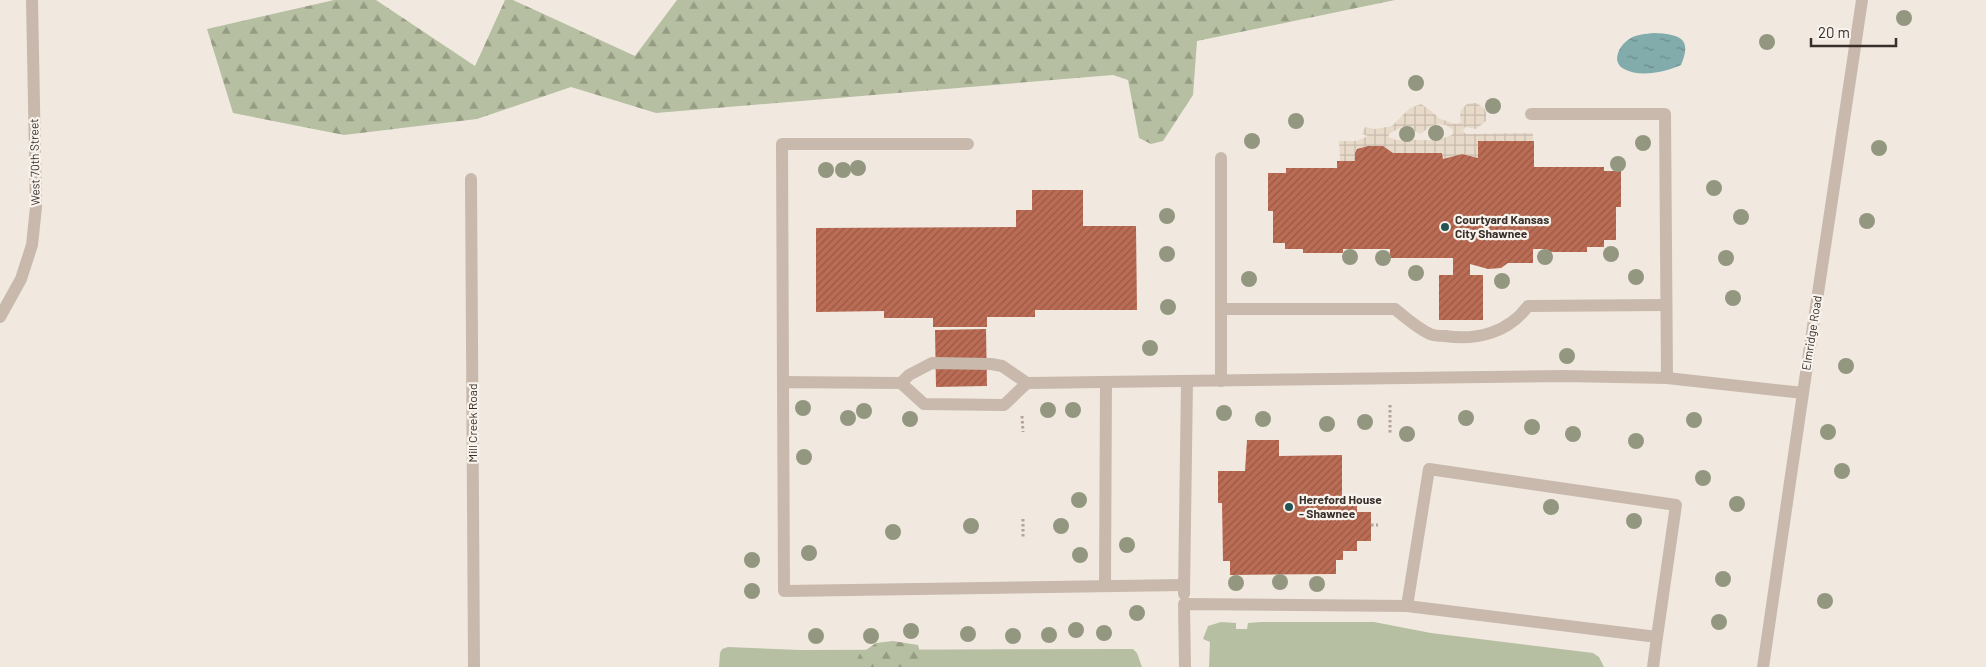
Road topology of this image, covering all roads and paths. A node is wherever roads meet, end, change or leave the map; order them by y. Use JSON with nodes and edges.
{"nodes":[{"id":1,"x":32,"y":0,"type":"edge"},
{"id":2,"x":1862,"y":0,"type":"edge"},
{"id":3,"x":1532,"y":114,"type":"dead end"},
{"id":4,"x":968,"y":144,"type":"dead end"},
{"id":5,"x":1221,"y":158,"type":"dead end"},
{"id":6,"x":471,"y":179,"type":"dead end"},
{"id":7,"x":1666,"y":305,"type":"junction"},
{"id":8,"x":1221,"y":308,"type":"junction"},
{"id":9,"x":0,"y":317,"type":"edge"},
{"id":10,"x":1667,"y":378,"type":"junction"},
{"id":11,"x":1187,"y":381,"type":"junction"},
{"id":12,"x":1221,"y":381,"type":"junction"},
{"id":13,"x":783,"y":382,"type":"junction"},
{"id":14,"x":1106,"y":382,"type":"junction"},
{"id":15,"x":901,"y":383,"type":"junction"},
{"id":16,"x":1027,"y":383,"type":"junction"},
{"id":17,"x":1803,"y":393,"type":"junction"},
{"id":18,"x":1390,"y":405,"type":"dead end"},
{"id":19,"x":1022,"y":415,"type":"dead end"},
{"id":20,"x":1023,"y":432,"type":"dead end"},
{"id":21,"x":1390,"y":435,"type":"dead end"},
{"id":22,"x":1023,"y":519,"type":"dead end"},
{"id":23,"x":1378,"y":525,"type":"dead end"},
{"id":24,"x":1371,"y":526,"type":"dead end"},
{"id":25,"x":1023,"y":538,"type":"dead end"},
{"id":26,"x":1105,"y":585,"type":"junction"},
{"id":27,"x":1184,"y":585,"type":"junction"},
{"id":28,"x":1184,"y":604,"type":"junction"},
{"id":29,"x":1407,"y":606,"type":"junction"},
{"id":30,"x":1657,"y":638,"type":"junction"},
{"id":31,"x":474,"y":667,"type":"edge"},
{"id":32,"x":1185,"y":667,"type":"edge"},
{"id":33,"x":1653,"y":667,"type":"edge"},
{"id":34,"x":1763,"y":667,"type":"edge"}],
"edges":[{"from":1,"to":9,"type":"street","name":"West 70th Street"},
{"from":2,"to":17,"type":"street","name":"Elmridge Road"},
{"from":3,"to":7,"type":"street"},
{"from":4,"to":13,"type":"street"},
{"from":5,"to":8,"type":"street"},
{"from":6,"to":31,"type":"street","name":"Mill Creek Road"},
{"from":7,"to":8,"type":"street"},
{"from":7,"to":10,"type":"street"},
{"from":8,"to":12,"type":"street"},
{"from":10,"to":12,"type":"street"},
{"from":10,"to":17,"type":"street"},
{"from":11,"to":12,"type":"street"},
{"from":11,"to":14,"type":"street"},
{"from":11,"to":27,"type":"street"},
{"from":13,"to":15,"type":"street"},
{"from":13,"to":26,"type":"street"},
{"from":14,"to":16,"type":"street"},
{"from":14,"to":26,"type":"street"},
{"from":15,"to":16,"type":"street"},
{"from":15,"to":16,"type":"street"},
{"from":17,"to":34,"type":"street","name":"Elmridge Road"},
{"from":18,"to":21,"type":"path"},
{"from":19,"to":20,"type":"path"},
{"from":22,"to":25,"type":"path"},
{"from":23,"to":24,"type":"path"},
{"from":26,"to":27,"type":"street"},
{"from":27,"to":28,"type":"street"},
{"from":28,"to":29,"type":"street"},
{"from":28,"to":32,"type":"street"},
{"from":29,"to":30,"type":"street"},
{"from":29,"to":30,"type":"street"},
{"from":30,"to":33,"type":"street"}]}
